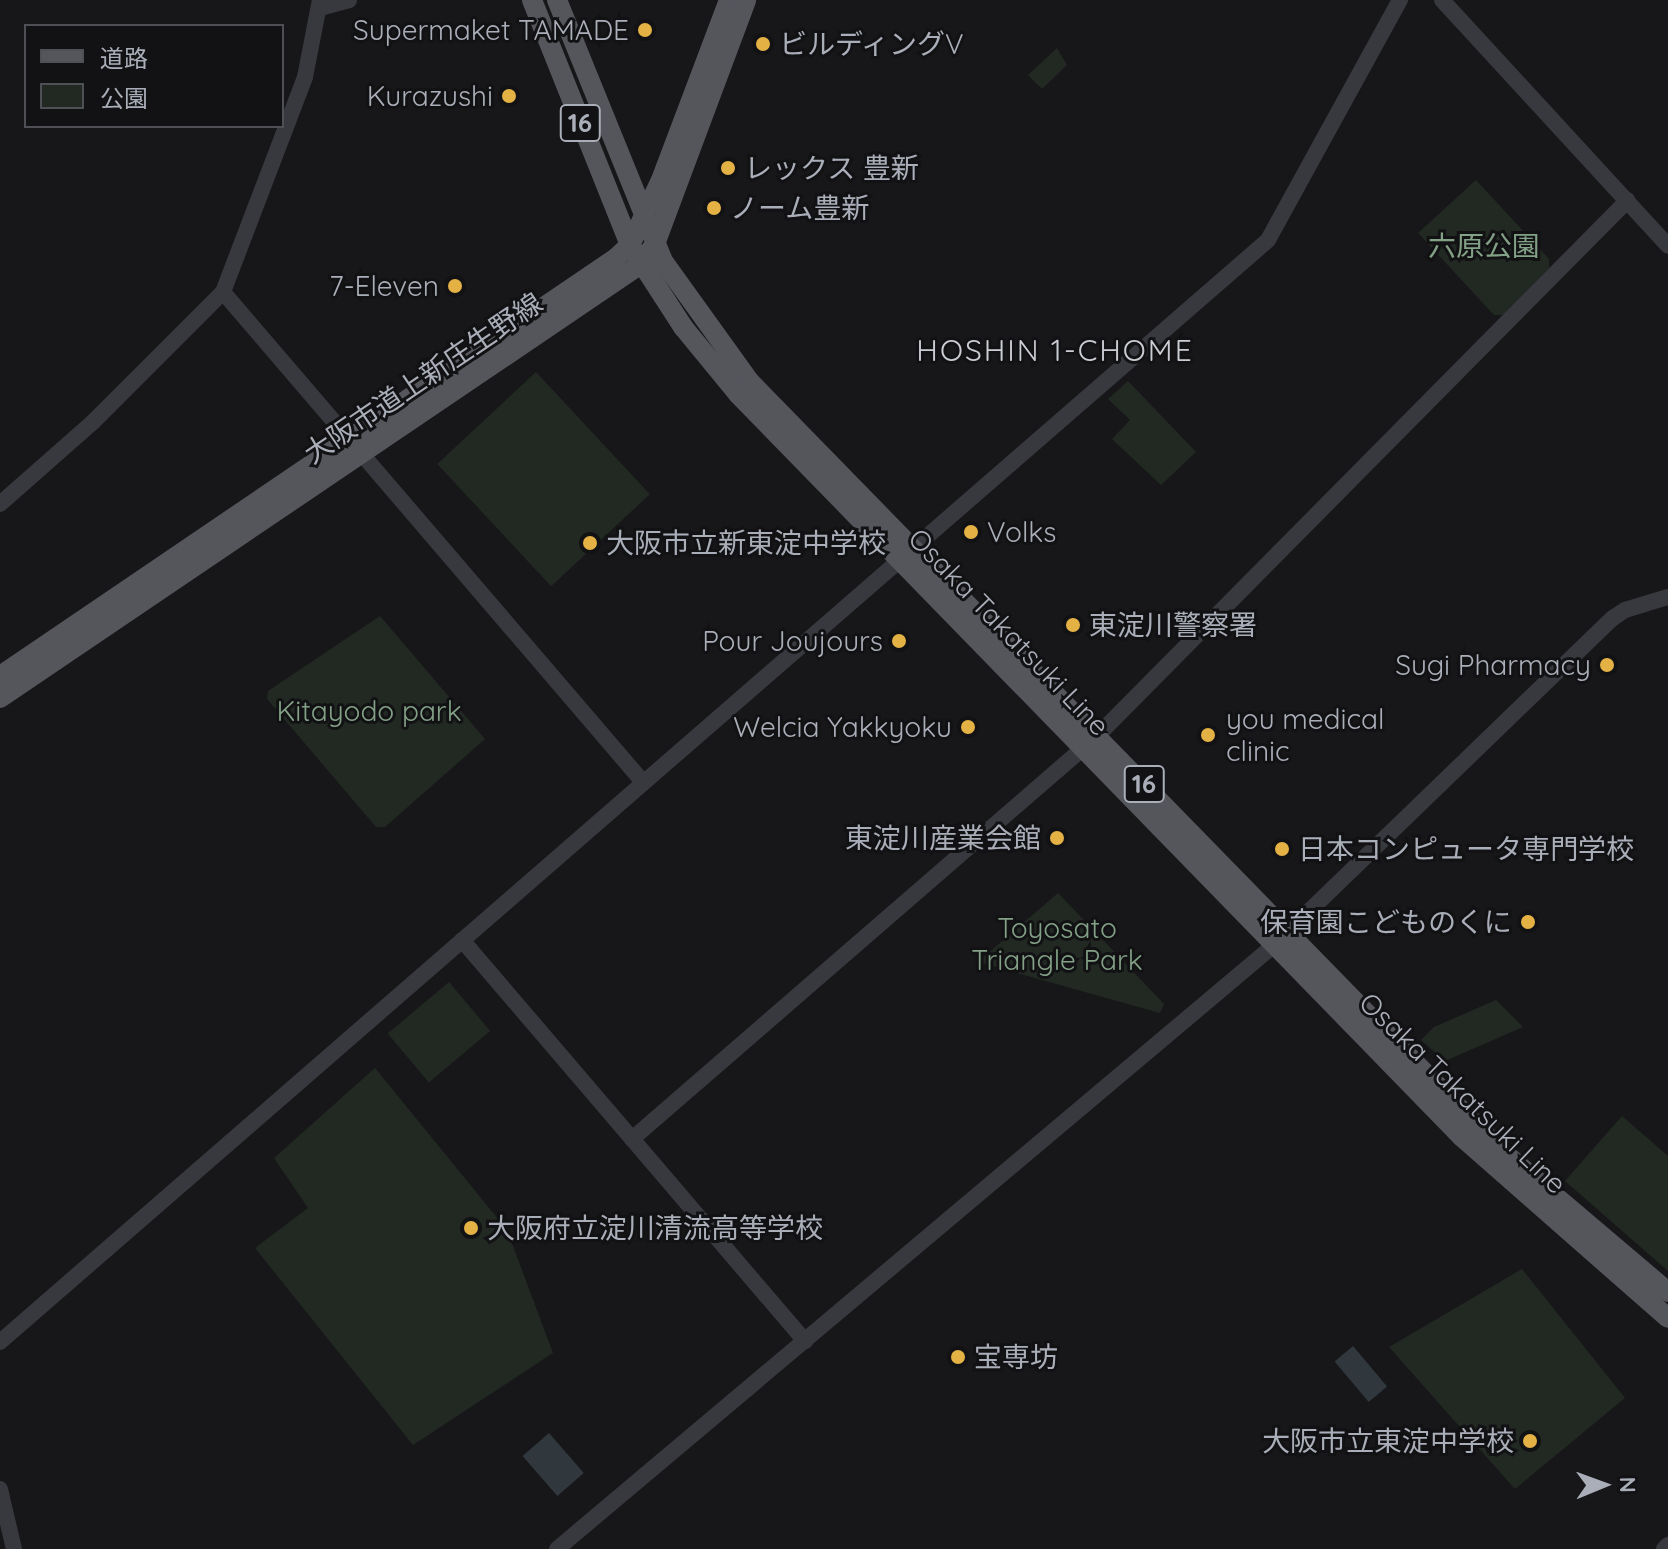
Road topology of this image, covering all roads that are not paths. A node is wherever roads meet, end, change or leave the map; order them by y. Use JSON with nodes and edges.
{"nodes":[{"id":1,"x":349,"y":0,"type":"edge"},
{"id":2,"x":532,"y":0,"type":"edge"},
{"id":3,"x":557,"y":0,"type":"edge"},
{"id":4,"x":729,"y":0,"type":"edge"},
{"id":5,"x":746,"y":0,"type":"edge"},
{"id":6,"x":1400,"y":0,"type":"edge"},
{"id":7,"x":1442,"y":0,"type":"edge"},
{"id":8,"x":320,"y":4,"type":"edge"},
{"id":9,"x":1628,"y":200,"type":"junction"},
{"id":10,"x":644,"y":218,"type":"junction"},
{"id":11,"x":655,"y":244,"type":"junction"},
{"id":12,"x":630,"y":245,"type":"junction"},
{"id":13,"x":1668,"y":246,"type":"edge"},
{"id":14,"x":641,"y":264,"type":"junction"},
{"id":15,"x":223,"y":292,"type":"junction"},
{"id":16,"x":355,"y":445,"type":"junction"},
{"id":17,"x":0,"y":504,"type":"edge"},
{"id":18,"x":907,"y":554,"type":"junction"},
{"id":19,"x":1668,"y":597,"type":"edge"},
{"id":20,"x":85,"y":630,"type":"junction"},
{"id":21,"x":0,"y":676,"type":"edge"},
{"id":22,"x":0,"y":698,"type":"edge"},
{"id":23,"x":1090,"y":742,"type":"junction"},
{"id":24,"x":643,"y":782,"type":"junction"},
{"id":25,"x":1281,"y":939,"type":"junction"},
{"id":26,"x":462,"y":940,"type":"junction"},
{"id":27,"x":632,"y":1139,"type":"junction"},
{"id":28,"x":1668,"y":1292,"type":"edge"},
{"id":29,"x":1668,"y":1318,"type":"edge"},
{"id":30,"x":805,"y":1341,"type":"junction"},
{"id":31,"x":0,"y":1342,"type":"edge"},
{"id":32,"x":0,"y":1489,"type":"edge"},
{"id":33,"x":14,"y":1549,"type":"edge"},
{"id":34,"x":557,"y":1549,"type":"edge"}],
"edges":[{"from":1,"to":8,"type":"street"},
{"from":2,"to":12,"type":"main road","name":"Osaka Takatsuki Line","number":"16"},
{"from":3,"to":10,"type":"main road","name":"Osaka Takatsuki Line","number":"16"},
{"from":4,"to":10,"type":"main road","name":"大阪市道上新庄生野線"},
{"from":5,"to":11,"type":"main road","name":"大阪市道上新庄生野線"},
{"from":6,"to":18,"type":"street"},
{"from":7,"to":9,"type":"street"},
{"from":8,"to":15,"type":"street"},
{"from":9,"to":13,"type":"street"},
{"from":9,"to":23,"type":"street"},
{"from":10,"to":11,"type":"main road","name":"Osaka Takatsuki Line","number":"16"},
{"from":10,"to":12,"type":"main road","name":"大阪市道上新庄生野線"},
{"from":11,"to":14,"type":"main road","name":"大阪市道上新庄生野線"},
{"from":11,"to":18,"type":"main road","name":"Osaka Takatsuki Line","number":"16"},
{"from":12,"to":14,"type":"main road","name":"Osaka Takatsuki Line","number":"16"},
{"from":12,"to":16,"type":"main road","name":"大阪市道上新庄生野線"},
{"from":14,"to":16,"type":"main road","name":"大阪市道上新庄生野線"},
{"from":14,"to":18,"type":"main road","name":"Osaka Takatsuki Line","number":"16"},
{"from":15,"to":16,"type":"street"},
{"from":15,"to":17,"type":"street"},
{"from":16,"to":20,"type":"main road","name":"大阪市道上新庄生野線"},
{"from":16,"to":24,"type":"street"},
{"from":18,"to":23,"type":"main road","name":"Osaka Takatsuki Line","number":"16"},
{"from":18,"to":24,"type":"street"},
{"from":19,"to":25,"type":"street"},
{"from":20,"to":21,"type":"main road","name":"大阪市道上新庄生野線"},
{"from":20,"to":22,"type":"main road","name":"大阪市道上新庄生野線"},
{"from":23,"to":25,"type":"main road","name":"Osaka Takatsuki Line","number":"16"},
{"from":23,"to":27,"type":"street"},
{"from":24,"to":26,"type":"street"},
{"from":25,"to":28,"type":"main road","name":"Osaka Takatsuki Line","number":"16"},
{"from":25,"to":29,"type":"main road","name":"Osaka Takatsuki Line","number":"16"},
{"from":25,"to":30,"type":"street"},
{"from":26,"to":27,"type":"street"},
{"from":26,"to":31,"type":"street"},
{"from":27,"to":30,"type":"street"},
{"from":30,"to":34,"type":"street"},
{"from":32,"to":33,"type":"street"}]}
